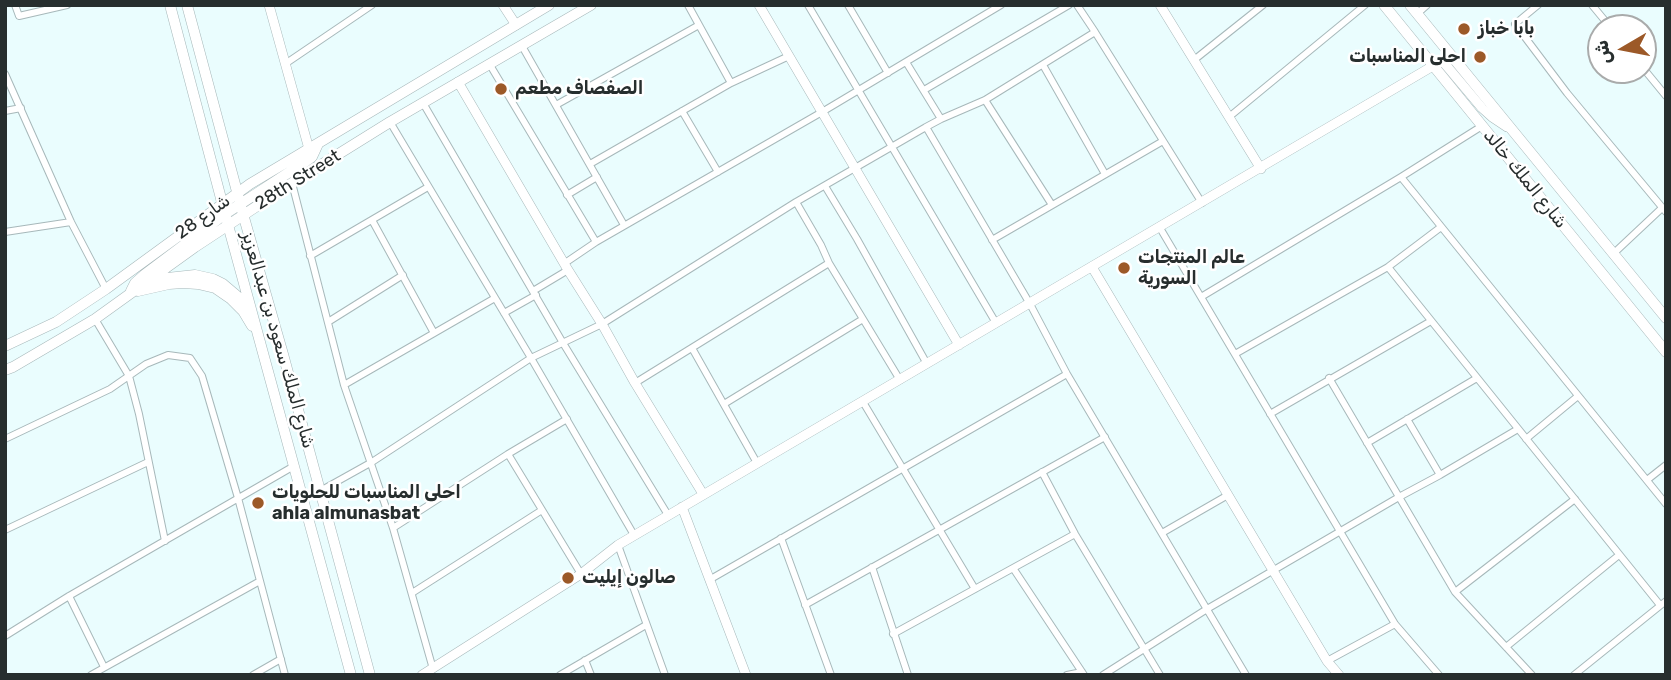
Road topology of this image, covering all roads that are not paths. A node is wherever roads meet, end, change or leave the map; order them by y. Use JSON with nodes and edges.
{"nodes":[{"id":1,"x":15,"y":5,"type":"edge"},
{"id":2,"x":67,"y":5,"type":"edge"},
{"id":3,"x":170,"y":5,"type":"edge"},
{"id":4,"x":187,"y":5,"type":"edge"},
{"id":5,"x":372,"y":5,"type":"edge"},
{"id":6,"x":503,"y":5,"type":"edge"},
{"id":7,"x":549,"y":5,"type":"edge"},
{"id":8,"x":591,"y":5,"type":"edge"},
{"id":9,"x":688,"y":5,"type":"edge"},
{"id":10,"x":759,"y":5,"type":"edge"},
{"id":11,"x":808,"y":5,"type":"edge"},
{"id":12,"x":859,"y":5,"type":"edge"},
{"id":13,"x":1001,"y":5,"type":"edge"},
{"id":14,"x":1069,"y":5,"type":"edge"},
{"id":15,"x":1077,"y":5,"type":"edge"},
{"id":16,"x":1160,"y":5,"type":"edge"},
{"id":17,"x":1263,"y":5,"type":"edge"},
{"id":18,"x":1365,"y":5,"type":"edge"},
{"id":19,"x":1384,"y":5,"type":"edge"},
{"id":20,"x":1427,"y":5,"type":"edge"},
{"id":21,"x":1538,"y":5,"type":"edge"},
{"id":22,"x":270,"y":6,"type":"edge"},
{"id":23,"x":849,"y":8,"type":"edge"},
{"id":24,"x":1413,"y":9,"type":"edge"},
{"id":25,"x":516,"y":25,"type":"junction"},
{"id":26,"x":699,"y":25,"type":"junction"},
{"id":27,"x":1095,"y":32,"type":"junction"},
{"id":28,"x":522,"y":46,"type":"junction"},
{"id":29,"x":789,"y":56,"type":"junction"},
{"id":30,"x":1194,"y":60,"type":"junction"},
{"id":31,"x":906,"y":62,"type":"junction"},
{"id":32,"x":285,"y":64,"type":"junction"},
{"id":33,"x":490,"y":65,"type":"junction"},
{"id":34,"x":1042,"y":65,"type":"junction"},
{"id":35,"x":1434,"y":67,"type":"junction"},
{"id":36,"x":888,"y":73,"type":"junction"},
{"id":37,"x":5,"y":74,"type":"edge"},
{"id":38,"x":458,"y":82,"type":"junction"},
{"id":39,"x":731,"y":83,"type":"junction"},
{"id":40,"x":1666,"y":83,"type":"edge"},
{"id":41,"x":1657,"y":84,"type":"edge"},
{"id":42,"x":1660,"y":88,"type":"junction"},
{"id":43,"x":859,"y":90,"type":"junction"},
{"id":44,"x":924,"y":90,"type":"junction"},
{"id":45,"x":1666,"y":96,"type":"edge"},
{"id":46,"x":985,"y":100,"type":"junction"},
{"id":47,"x":423,"y":103,"type":"junction"},
{"id":48,"x":556,"y":105,"type":"junction"},
{"id":49,"x":21,"y":108,"type":"junction"},
{"id":50,"x":5,"y":111,"type":"edge"},
{"id":51,"x":682,"y":111,"type":"junction"},
{"id":52,"x":822,"y":112,"type":"junction"},
{"id":53,"x":1229,"y":117,"type":"junction"},
{"id":54,"x":941,"y":118,"type":"junction"},
{"id":55,"x":390,"y":122,"type":"junction"},
{"id":56,"x":1482,"y":126,"type":"junction"},
{"id":57,"x":926,"y":127,"type":"junction"},
{"id":58,"x":1511,"y":129,"type":"junction"},
{"id":59,"x":1163,"y":141,"type":"junction"},
{"id":60,"x":318,"y":142,"type":"junction"},
{"id":61,"x":890,"y":147,"type":"junction"},
{"id":62,"x":309,"y":149,"type":"junction"},
{"id":63,"x":590,"y":164,"type":"junction"},
{"id":64,"x":854,"y":167,"type":"junction"},
{"id":65,"x":1261,"y":169,"type":"junction"},
{"id":66,"x":718,"y":172,"type":"junction"},
{"id":67,"x":1105,"y":174,"type":"junction"},
{"id":68,"x":597,"y":177,"type":"junction"},
{"id":69,"x":1401,"y":177,"type":"junction"},
{"id":70,"x":292,"y":183,"type":"junction"},
{"id":71,"x":825,"y":186,"type":"junction"},
{"id":72,"x":428,"y":187,"type":"junction"},
{"id":73,"x":568,"y":195,"type":"junction"},
{"id":74,"x":239,"y":198,"type":"junction"},
{"id":75,"x":796,"y":202,"type":"junction"},
{"id":76,"x":1202,"y":203,"type":"junction"},
{"id":77,"x":1052,"y":205,"type":"junction"},
{"id":78,"x":224,"y":208,"type":"junction"},
{"id":79,"x":1664,"y":210,"type":"edge"},
{"id":80,"x":243,"y":214,"type":"junction"},
{"id":81,"x":372,"y":220,"type":"junction"},
{"id":82,"x":71,"y":222,"type":"junction"},
{"id":83,"x":228,"y":225,"type":"junction"},
{"id":84,"x":624,"y":225,"type":"junction"},
{"id":85,"x":1441,"y":227,"type":"junction"},
{"id":86,"x":1160,"y":228,"type":"junction"},
{"id":87,"x":5,"y":232,"type":"edge"},
{"id":88,"x":992,"y":240,"type":"junction"},
{"id":89,"x":596,"y":242,"type":"junction"},
{"id":90,"x":1613,"y":254,"type":"junction"},
{"id":91,"x":310,"y":256,"type":"junction"},
{"id":92,"x":829,"y":263,"type":"junction"},
{"id":93,"x":566,"y":267,"type":"junction"},
{"id":94,"x":1092,"y":267,"type":"junction"},
{"id":95,"x":1388,"y":267,"type":"junction"},
{"id":96,"x":402,"y":275,"type":"junction"},
{"id":97,"x":151,"y":280,"type":"junction"},
{"id":98,"x":106,"y":289,"type":"junction"},
{"id":99,"x":132,"y":293,"type":"junction"},
{"id":100,"x":535,"y":293,"type":"junction"},
{"id":101,"x":1201,"y":297,"type":"junction"},
{"id":102,"x":495,"y":298,"type":"junction"},
{"id":103,"x":1030,"y":303,"type":"junction"},
{"id":104,"x":250,"y":307,"type":"junction"},
{"id":105,"x":504,"y":313,"type":"junction"},
{"id":106,"x":1666,"y":318,"type":"edge"},
{"id":107,"x":95,"y":319,"type":"junction"},
{"id":108,"x":863,"y":319,"type":"junction"},
{"id":109,"x":1431,"y":321,"type":"junction"},
{"id":110,"x":328,"y":322,"type":"junction"},
{"id":111,"x":996,"y":323,"type":"junction"},
{"id":112,"x":602,"y":324,"type":"junction"},
{"id":113,"x":434,"y":333,"type":"junction"},
{"id":114,"x":258,"y":336,"type":"junction"},
{"id":115,"x":563,"y":344,"type":"junction"},
{"id":116,"x":959,"y":345,"type":"junction"},
{"id":117,"x":5,"y":346,"type":"edge"},
{"id":118,"x":692,"y":348,"type":"junction"},
{"id":119,"x":1666,"y":352,"type":"edge"},
{"id":120,"x":1235,"y":354,"type":"junction"},
{"id":121,"x":531,"y":358,"type":"junction"},
{"id":122,"x":926,"y":364,"type":"junction"},
{"id":123,"x":7,"y":369,"type":"edge"},
{"id":124,"x":1068,"y":373,"type":"junction"},
{"id":125,"x":129,"y":376,"type":"junction"},
{"id":126,"x":1329,"y":378,"type":"junction"},
{"id":127,"x":1477,"y":378,"type":"junction"},
{"id":128,"x":900,"y":380,"type":"junction"},
{"id":129,"x":635,"y":383,"type":"junction"},
{"id":130,"x":345,"y":385,"type":"junction"},
{"id":131,"x":1578,"y":396,"type":"junction"},
{"id":132,"x":863,"y":402,"type":"junction"},
{"id":133,"x":724,"y":404,"type":"junction"},
{"id":134,"x":1270,"y":414,"type":"junction"},
{"id":135,"x":567,"y":419,"type":"junction"},
{"id":136,"x":1407,"y":419,"type":"junction"},
{"id":137,"x":1518,"y":429,"type":"junction"},
{"id":138,"x":1105,"y":437,"type":"junction"},
{"id":139,"x":5,"y":439,"type":"edge"},
{"id":140,"x":1526,"y":439,"type":"junction"},
{"id":141,"x":1367,"y":443,"type":"junction"},
{"id":142,"x":508,"y":454,"type":"junction"},
{"id":143,"x":148,"y":462,"type":"junction"},
{"id":144,"x":372,"y":462,"type":"junction"},
{"id":145,"x":757,"y":463,"type":"junction"},
{"id":146,"x":1666,"y":465,"type":"edge"},
{"id":147,"x":294,"y":466,"type":"junction"},
{"id":148,"x":904,"y":469,"type":"junction"},
{"id":149,"x":1042,"y":472,"type":"junction"},
{"id":150,"x":1440,"y":475,"type":"junction"},
{"id":151,"x":1647,"y":480,"type":"junction"},
{"id":152,"x":320,"y":491,"type":"junction"},
{"id":153,"x":703,"y":494,"type":"junction"},
{"id":154,"x":1228,"y":495,"type":"junction"},
{"id":155,"x":1399,"y":497,"type":"junction"},
{"id":156,"x":238,"y":498,"type":"junction"},
{"id":157,"x":1574,"y":499,"type":"junction"},
{"id":158,"x":1666,"y":504,"type":"edge"},
{"id":159,"x":682,"y":507,"type":"junction"},
{"id":160,"x":542,"y":510,"type":"junction"},
{"id":161,"x":668,"y":515,"type":"junction"},
{"id":162,"x":393,"y":528,"type":"junction"},
{"id":163,"x":939,"y":529,"type":"junction"},
{"id":164,"x":5,"y":530,"type":"edge"},
{"id":165,"x":1340,"y":532,"type":"junction"},
{"id":166,"x":1162,"y":533,"type":"junction"},
{"id":167,"x":1075,"y":534,"type":"junction"},
{"id":168,"x":635,"y":535,"type":"junction"},
{"id":169,"x":781,"y":538,"type":"junction"},
{"id":170,"x":165,"y":541,"type":"junction"},
{"id":171,"x":618,"y":545,"type":"junction"},
{"id":172,"x":1619,"y":555,"type":"junction"},
{"id":173,"x":872,"y":567,"type":"junction"},
{"id":174,"x":1013,"y":568,"type":"junction"},
{"id":175,"x":1274,"y":572,"type":"junction"},
{"id":176,"x":581,"y":574,"type":"junction"},
{"id":177,"x":709,"y":580,"type":"junction"},
{"id":178,"x":260,"y":581,"type":"junction"},
{"id":179,"x":975,"y":589,"type":"junction"},
{"id":180,"x":1455,"y":592,"type":"junction"},
{"id":181,"x":412,"y":593,"type":"junction"},
{"id":182,"x":69,"y":596,"type":"junction"},
{"id":183,"x":1663,"y":603,"type":"edge"},
{"id":184,"x":805,"y":604,"type":"junction"},
{"id":185,"x":1208,"y":610,"type":"junction"},
{"id":186,"x":1395,"y":624,"type":"junction"},
{"id":187,"x":646,"y":625,"type":"junction"},
{"id":188,"x":893,"y":634,"type":"junction"},
{"id":189,"x":5,"y":636,"type":"edge"},
{"id":190,"x":1506,"y":647,"type":"junction"},
{"id":191,"x":1145,"y":649,"type":"junction"},
{"id":192,"x":281,"y":659,"type":"junction"},
{"id":193,"x":585,"y":660,"type":"junction"},
{"id":194,"x":1327,"y":661,"type":"junction"},
{"id":195,"x":104,"y":667,"type":"junction"},
{"id":196,"x":433,"y":669,"type":"junction"},
{"id":197,"x":1083,"y":673,"type":"edge"},
{"id":198,"x":91,"y":675,"type":"edge"},
{"id":199,"x":253,"y":675,"type":"edge"},
{"id":200,"x":285,"y":675,"type":"edge"},
{"id":201,"x":351,"y":675,"type":"edge"},
{"id":202,"x":370,"y":675,"type":"edge"},
{"id":203,"x":422,"y":675,"type":"edge"},
{"id":204,"x":560,"y":675,"type":"edge"},
{"id":205,"x":591,"y":675,"type":"edge"},
{"id":206,"x":665,"y":675,"type":"edge"},
{"id":207,"x":746,"y":675,"type":"edge"},
{"id":208,"x":831,"y":675,"type":"edge"},
{"id":209,"x":908,"y":675,"type":"edge"},
{"id":210,"x":1067,"y":675,"type":"edge"},
{"id":211,"x":1103,"y":675,"type":"edge"},
{"id":212,"x":1160,"y":675,"type":"edge"},
{"id":213,"x":1246,"y":675,"type":"edge"},
{"id":214,"x":1339,"y":675,"type":"edge"},
{"id":215,"x":1439,"y":675,"type":"edge"},
{"id":216,"x":1532,"y":675,"type":"edge"},
{"id":217,"x":1574,"y":675,"type":"edge"}],
"edges":[{"from":1,"to":2,"type":"street"},
{"from":3,"to":78,"type":"main road","name":"شارع الملك سعود بن عبدالعزيز"},
{"from":4,"to":74,"type":"main road","name":"شارع الملك سعود بن عبدالعزيز"},
{"from":5,"to":32,"type":"street"},
{"from":6,"to":25,"type":"street"},
{"from":7,"to":25,"type":"main road","name":"شارع 28"},
{"from":8,"to":28,"type":"main road","name":"28th Street"},
{"from":9,"to":26,"type":"street"},
{"from":10,"to":29,"type":"street"},
{"from":11,"to":43,"type":"street"},
{"from":12,"to":23,"type":"street"},
{"from":13,"to":31,"type":"street"},
{"from":14,"to":44,"type":"street"},
{"from":15,"to":27,"type":"street"},
{"from":16,"to":30,"type":"street"},
{"from":17,"to":30,"type":"street"},
{"from":18,"to":53,"type":"street"},
{"from":19,"to":35,"type":"main road","name":"شارع الملك خالد"},
{"from":20,"to":24,"type":"street"},
{"from":21,"to":79,"type":"street"},
{"from":22,"to":32,"type":"street"},
{"from":23,"to":36,"type":"street"},
{"from":24,"to":58,"type":"main road","name":"شارع الملك خالد"},
{"from":25,"to":60,"type":"main road","name":"شارع 28"},
{"from":26,"to":39,"type":"street"},
{"from":26,"to":48,"type":"street"},
{"from":27,"to":34,"type":"street"},
{"from":27,"to":59,"type":"street"},
{"from":28,"to":33,"type":"main road","name":"28th Street"},
{"from":28,"to":48,"type":"street"},
{"from":29,"to":39,"type":"street"},
{"from":29,"to":52,"type":"street"},
{"from":30,"to":53,"type":"street"},
{"from":31,"to":36,"type":"street"},
{"from":31,"to":44,"type":"street"},
{"from":32,"to":62,"type":"street"},
{"from":33,"to":38,"type":"main road","name":"28th Street"},
{"from":33,"to":73,"type":"street"},
{"from":34,"to":46,"type":"street"},
{"from":34,"to":67,"type":"street"},
{"from":35,"to":56,"type":"main road","name":"شارع الملك خالد"},
{"from":35,"to":58,"type":"street"},
{"from":35,"to":65,"type":"street"},
{"from":36,"to":43,"type":"street"},
{"from":37,"to":49,"type":"street"},
{"from":38,"to":47,"type":"main road","name":"28th Street"},
{"from":38,"to":93,"type":"street"},
{"from":39,"to":51,"type":"street"},
{"from":40,"to":42,"type":"street"},
{"from":41,"to":42,"type":"street"},
{"from":42,"to":45,"type":"street"},
{"from":43,"to":52,"type":"street"},
{"from":43,"to":61,"type":"street"},
{"from":44,"to":54,"type":"street"},
{"from":46,"to":54,"type":"street"},
{"from":46,"to":77,"type":"street"},
{"from":47,"to":55,"type":"main road","name":"28th Street"},
{"from":47,"to":100,"type":"street"},
{"from":48,"to":63,"type":"street"},
{"from":49,"to":50,"type":"street"},
{"from":49,"to":82,"type":"street"},
{"from":51,"to":63,"type":"street"},
{"from":51,"to":66,"type":"street"},
{"from":52,"to":64,"type":"street"},
{"from":52,"to":66,"type":"street"},
{"from":53,"to":65,"type":"street"},
{"from":54,"to":57,"type":"street"},
{"from":55,"to":70,"type":"main road","name":"28th Street"},
{"from":55,"to":72,"type":"street"},
{"from":56,"to":69,"type":"street"},
{"from":56,"to":119,"type":"main road","name":"شارع الملك خالد"},
{"from":57,"to":61,"type":"street"},
{"from":57,"to":88,"type":"street"},
{"from":58,"to":90,"type":"main road","name":"شارع الملك خالد"},
{"from":59,"to":67,"type":"street"},
{"from":59,"to":76,"type":"street"},
{"from":60,"to":62,"type":"main road","name":"شارع 28"},
{"from":60,"to":74,"type":"main road"},
{"from":61,"to":64,"type":"street"},
{"from":61,"to":111,"type":"street"},
{"from":62,"to":74,"type":"main road","name":"شارع 28"},
{"from":63,"to":68,"type":"street"},
{"from":64,"to":71,"type":"street"},
{"from":64,"to":116,"type":"street"},
{"from":65,"to":76,"type":"street"},
{"from":66,"to":84,"type":"street"},
{"from":67,"to":77,"type":"street"},
{"from":68,"to":73,"type":"street"},
{"from":68,"to":84,"type":"street"},
{"from":69,"to":85,"type":"street"},
{"from":69,"to":101,"type":"street"},
{"from":70,"to":80,"type":"main road","name":"28th Street"},
{"from":70,"to":91,"type":"street"},
{"from":71,"to":75,"type":"street"},
{"from":71,"to":122,"type":"street"},
{"from":72,"to":81,"type":"street"},
{"from":72,"to":102,"type":"street"},
{"from":73,"to":89,"type":"street"},
{"from":74,"to":78,"type":"main road","name":"شارع 28"},
{"from":74,"to":80,"type":"main road","name":"شارع الملك سعود بن عبدالعزيز"},
{"from":75,"to":92,"type":"street"},
{"from":75,"to":112,"type":"street"},
{"from":76,"to":86,"type":"street"},
{"from":77,"to":88,"type":"street"},
{"from":78,"to":83,"type":"main road","name":"شارع الملك سعود بن عبدالعزيز"},
{"from":78,"to":98,"type":"main road","name":"شارع 28"},
{"from":78,"to":99,"type":"main road"},
{"from":79,"to":90,"type":"street"},
{"from":80,"to":83,"type":"main road","name":"28th Street"},
{"from":80,"to":152,"type":"main road","name":"شارع الملك سعود بن عبدالعزيز"},
{"from":81,"to":91,"type":"street"},
{"from":81,"to":96,"type":"street"},
{"from":82,"to":87,"type":"street"},
{"from":82,"to":98,"type":"street"},
{"from":83,"to":97,"type":"main road","name":"28th Street"},
{"from":83,"to":104,"type":"main road","name":"شارع الملك سعود بن عبدالعزيز"},
{"from":84,"to":89,"type":"street"},
{"from":85,"to":95,"type":"street"},
{"from":85,"to":131,"type":"street"},
{"from":86,"to":94,"type":"street"},
{"from":86,"to":101,"type":"street"},
{"from":88,"to":103,"type":"street"},
{"from":89,"to":93,"type":"street"},
{"from":90,"to":106,"type":"main road","name":"شارع الملك خالد"},
{"from":91,"to":110,"type":"street"},
{"from":92,"to":108,"type":"street"},
{"from":92,"to":118,"type":"street"},
{"from":93,"to":100,"type":"street"},
{"from":93,"to":112,"type":"street"},
{"from":94,"to":103,"type":"street"},
{"from":94,"to":154,"type":"street"},
{"from":95,"to":109,"type":"street"},
{"from":95,"to":120,"type":"street"},
{"from":96,"to":110,"type":"street"},
{"from":96,"to":113,"type":"street"},
{"from":97,"to":99,"type":"main road","name":"28th Street"},
{"from":97,"to":104,"type":"main road"},
{"from":98,"to":117,"type":"main road","name":"شارع 28"},
{"from":99,"to":107,"type":"main road","name":"28th Street"},
{"from":99,"to":114,"type":"main road"},
{"from":100,"to":105,"type":"street"},
{"from":100,"to":115,"type":"street"},
{"from":101,"to":120,"type":"street"},
{"from":102,"to":105,"type":"street"},
{"from":102,"to":113,"type":"street"},
{"from":103,"to":111,"type":"street"},
{"from":103,"to":124,"type":"street"},
{"from":104,"to":114,"type":"main road","name":"شارع الملك سعود بن عبدالعزيز"},
{"from":105,"to":121,"type":"street"},
{"from":107,"to":123,"type":"main road","name":"28th Street"},
{"from":107,"to":125,"type":"street"},
{"from":108,"to":128,"type":"street"},
{"from":108,"to":133,"type":"street"},
{"from":109,"to":126,"type":"street"},
{"from":109,"to":127,"type":"street"},
{"from":110,"to":130,"type":"street"},
{"from":111,"to":116,"type":"street"},
{"from":112,"to":115,"type":"street"},
{"from":112,"to":129,"type":"street"},
{"from":113,"to":130,"type":"street"},
{"from":114,"to":147,"type":"main road","name":"شارع الملك سعود بن عبدالعزيز"},
{"from":115,"to":121,"type":"street"},
{"from":115,"to":161,"type":"street"},
{"from":116,"to":122,"type":"street"},
{"from":118,"to":129,"type":"street"},
{"from":118,"to":133,"type":"street"},
{"from":120,"to":134,"type":"street"},
{"from":121,"to":135,"type":"street"},
{"from":121,"to":144,"type":"street"},
{"from":122,"to":128,"type":"street"},
{"from":124,"to":138,"type":"street"},
{"from":124,"to":148,"type":"street"},
{"from":125,"to":139,"type":"street"},
{"from":125,"to":143,"type":"street"},
{"from":125,"to":156,"type":"street"},
{"from":126,"to":134,"type":"street"},
{"from":126,"to":141,"type":"street"},
{"from":127,"to":136,"type":"street"},
{"from":127,"to":137,"type":"street"},
{"from":128,"to":132,"type":"street"},
{"from":129,"to":153,"type":"street"},
{"from":130,"to":144,"type":"street"},
{"from":131,"to":140,"type":"street"},
{"from":131,"to":151,"type":"street"},
{"from":132,"to":145,"type":"street"},
{"from":132,"to":148,"type":"street"},
{"from":133,"to":145,"type":"street"},
{"from":134,"to":165,"type":"street"},
{"from":135,"to":142,"type":"street"},
{"from":135,"to":168,"type":"street"},
{"from":136,"to":141,"type":"street"},
{"from":136,"to":150,"type":"street"},
{"from":137,"to":140,"type":"street"},
{"from":137,"to":150,"type":"street"},
{"from":138,"to":149,"type":"street"},
{"from":138,"to":166,"type":"street"},
{"from":140,"to":157,"type":"street"},
{"from":141,"to":155,"type":"street"},
{"from":142,"to":160,"type":"street"},
{"from":142,"to":162,"type":"street"},
{"from":143,"to":164,"type":"street"},
{"from":143,"to":170,"type":"street"},
{"from":144,"to":152,"type":"street"},
{"from":144,"to":162,"type":"street"},
{"from":145,"to":153,"type":"street"},
{"from":146,"to":151,"type":"street"},
{"from":147,"to":156,"type":"street"},
{"from":147,"to":201,"type":"main road","name":"شارع الملك سعود بن عبدالعزيز"},
{"from":148,"to":163,"type":"street"},
{"from":148,"to":169,"type":"street"},
{"from":149,"to":163,"type":"street"},
{"from":149,"to":167,"type":"street"},
{"from":150,"to":155,"type":"street"},
{"from":151,"to":158,"type":"street"},
{"from":152,"to":202,"type":"main road","name":"شارع الملك سعود بن عبدالعزيز"},
{"from":153,"to":159,"type":"street"},
{"from":154,"to":166,"type":"street"},
{"from":154,"to":175,"type":"street"},
{"from":155,"to":165,"type":"street"},
{"from":155,"to":180,"type":"street"},
{"from":156,"to":170,"type":"street"},
{"from":156,"to":178,"type":"street"},
{"from":157,"to":172,"type":"street"},
{"from":157,"to":180,"type":"street"},
{"from":159,"to":161,"type":"street"},
{"from":159,"to":177,"type":"street"},
{"from":160,"to":176,"type":"street"},
{"from":160,"to":181,"type":"street"},
{"from":161,"to":168,"type":"street"},
{"from":162,"to":181,"type":"street"},
{"from":163,"to":173,"type":"street"},
{"from":163,"to":179,"type":"street"},
{"from":165,"to":175,"type":"street"},
{"from":165,"to":186,"type":"street"},
{"from":166,"to":185,"type":"street"},
{"from":167,"to":174,"type":"street"},
{"from":167,"to":191,"type":"street"},
{"from":168,"to":171,"type":"street"},
{"from":169,"to":177,"type":"street"},
{"from":169,"to":184,"type":"street"},
{"from":170,"to":182,"type":"street"},
{"from":171,"to":176,"type":"street"},
{"from":171,"to":187,"type":"street"},
{"from":172,"to":183,"type":"street"},
{"from":172,"to":190,"type":"street"},
{"from":173,"to":184,"type":"street"},
{"from":173,"to":188,"type":"street"},
{"from":174,"to":179,"type":"street"},
{"from":174,"to":197,"type":"street"},
{"from":175,"to":185,"type":"street"},
{"from":175,"to":194,"type":"street"},
{"from":176,"to":196,"type":"street"},
{"from":177,"to":207,"type":"street"},
{"from":178,"to":192,"type":"street"},
{"from":178,"to":195,"type":"street"},
{"from":179,"to":188,"type":"street"},
{"from":180,"to":190,"type":"street"},
{"from":181,"to":196,"type":"street"},
{"from":182,"to":189,"type":"street"},
{"from":182,"to":195,"type":"street"},
{"from":183,"to":217,"type":"street"},
{"from":184,"to":208,"type":"street"},
{"from":185,"to":191,"type":"street"},
{"from":185,"to":213,"type":"street"},
{"from":186,"to":194,"type":"street"},
{"from":186,"to":215,"type":"street"},
{"from":187,"to":193,"type":"street"},
{"from":187,"to":206,"type":"street"},
{"from":188,"to":209,"type":"street"},
{"from":190,"to":216,"type":"street"},
{"from":191,"to":211,"type":"street"},
{"from":191,"to":212,"type":"street"},
{"from":192,"to":199,"type":"street"},
{"from":192,"to":200,"type":"street"},
{"from":193,"to":204,"type":"street"},
{"from":193,"to":205,"type":"street"},
{"from":194,"to":214,"type":"street"},
{"from":195,"to":198,"type":"street"},
{"from":196,"to":203,"type":"street"},
{"from":197,"to":210,"type":"street"}]}
